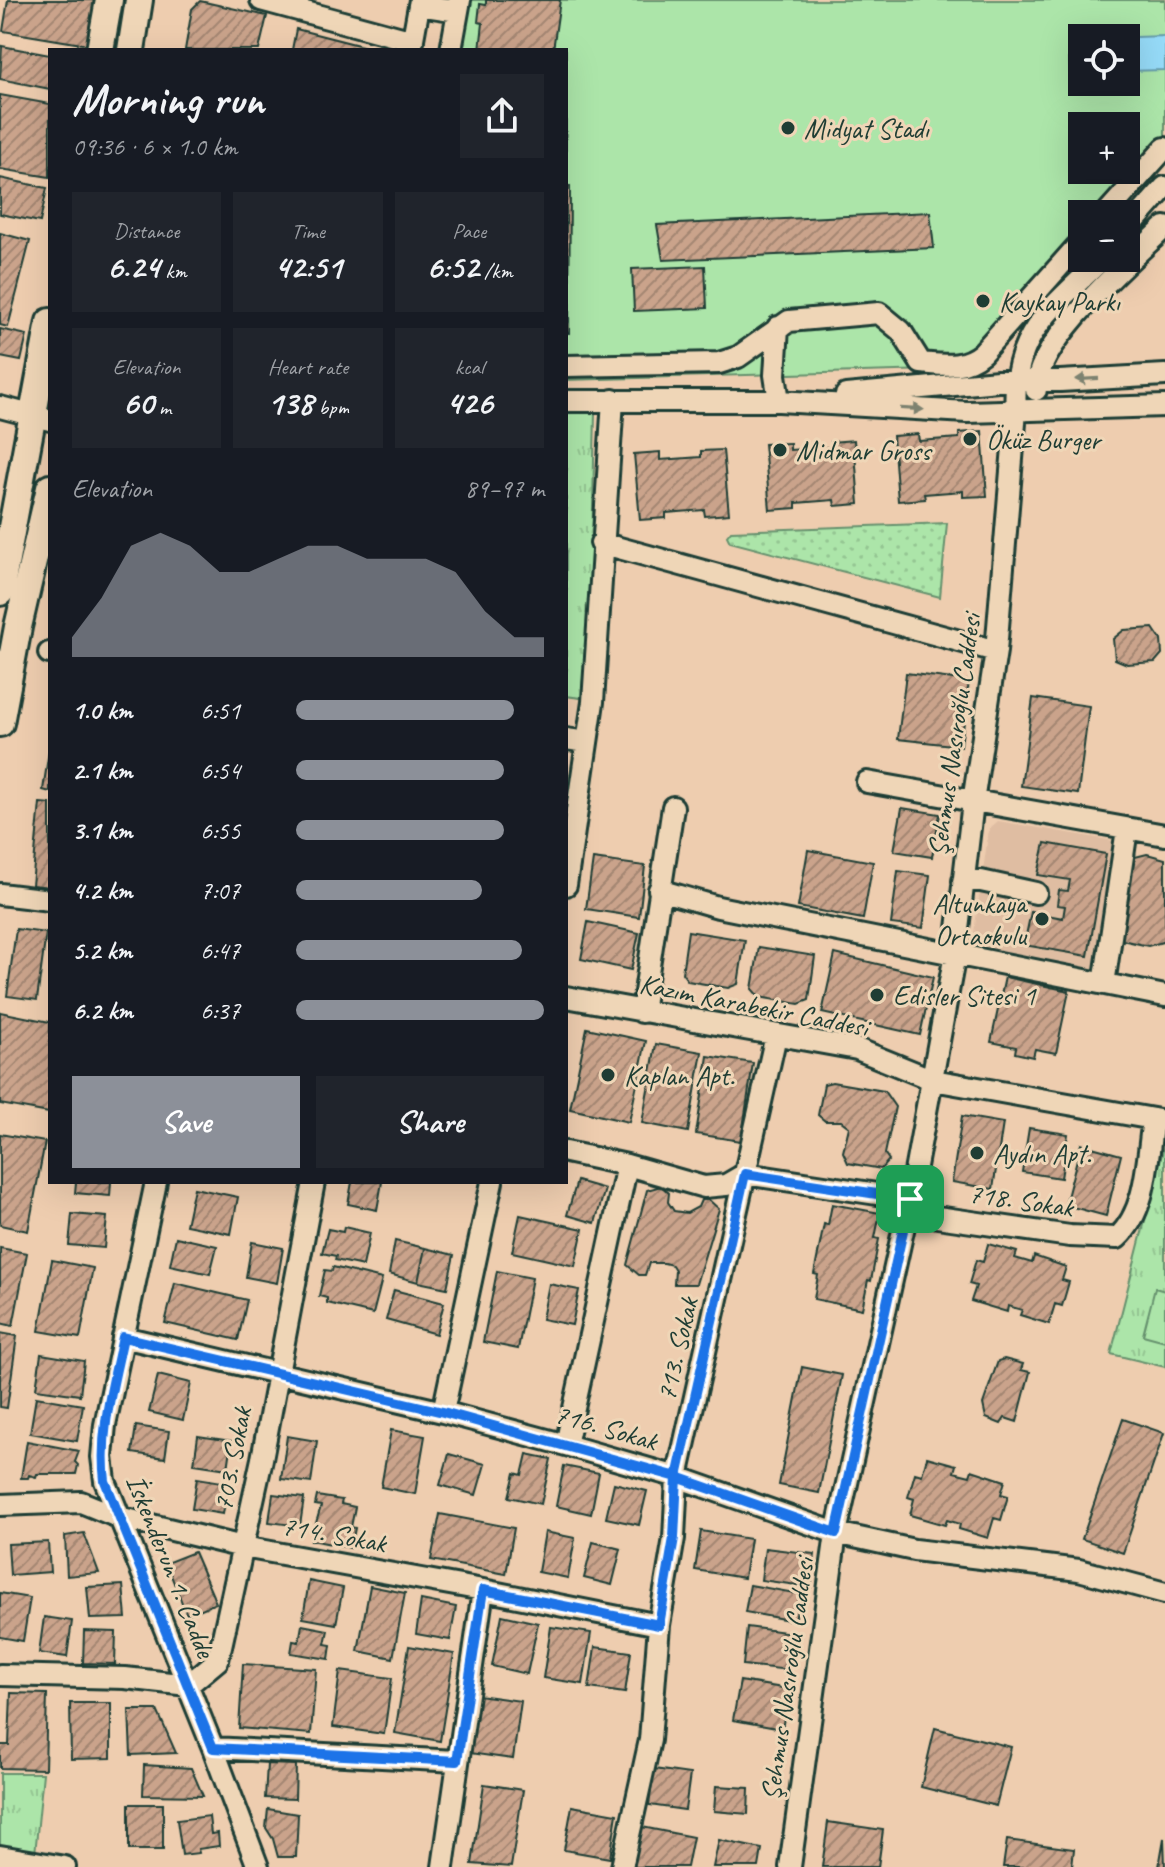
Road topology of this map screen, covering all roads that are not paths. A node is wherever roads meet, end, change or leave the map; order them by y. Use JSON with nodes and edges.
{"nodes":[{"id":1,"x":109,"y":0,"type":"edge"},
{"id":2,"x":139,"y":0,"type":"edge"},
{"id":3,"x":261,"y":0,"type":"edge"},
{"id":4,"x":420,"y":2,"type":"edge"},
{"id":5,"x":459,"y":5,"type":"edge"},
{"id":6,"x":412,"y":45,"type":"edge"},
{"id":7,"x":100,"y":48,"type":"edge"},
{"id":8,"x":131,"y":48,"type":"edge"},
{"id":9,"x":451,"y":48,"type":"edge"},
{"id":10,"x":1165,"y":148,"type":"edge"},
{"id":11,"x":1165,"y":187,"type":"edge"},
{"id":12,"x":1119,"y":200,"type":"edge"},
{"id":13,"x":1140,"y":215,"type":"edge"},
{"id":14,"x":1165,"y":227,"type":"edge"},
{"id":15,"x":1068,"y":257,"type":"edge"},
{"id":16,"x":1089,"y":272,"type":"edge"},
{"id":17,"x":778,"y":327,"type":"junction"},
{"id":18,"x":48,"y":343,"type":"edge"},
{"id":19,"x":568,"y":366,"type":"edge"},
{"id":20,"x":1165,"y":375,"type":"edge"},
{"id":21,"x":1036,"y":381,"type":"junction"},
{"id":22,"x":1014,"y":382,"type":"junction"},
{"id":23,"x":613,"y":400,"type":"junction"},
{"id":24,"x":568,"y":401,"type":"edge"},
{"id":25,"x":779,"y":401,"type":"junction"},
{"id":26,"x":1165,"y":406,"type":"edge"},
{"id":27,"x":0,"y":407,"type":"edge"},
{"id":28,"x":1026,"y":410,"type":"junction"},
{"id":29,"x":41,"y":417,"type":"edge"},
{"id":30,"x":48,"y":497,"type":"edge"},
{"id":31,"x":601,"y":543,"type":"junction"},
{"id":32,"x":1,"y":587,"type":"edge"},
{"id":33,"x":996,"y":651,"type":"junction"},
{"id":34,"x":0,"y":723,"type":"edge"},
{"id":35,"x":568,"y":739,"type":"edge"},
{"id":36,"x":587,"y":742,"type":"junction"},
{"id":37,"x":867,"y":782,"type":"dead end"},
{"id":38,"x":973,"y":802,"type":"junction"},
{"id":39,"x":673,"y":807,"type":"dead end"},
{"id":40,"x":1127,"y":829,"type":"junction"},
{"id":41,"x":1165,"y":835,"type":"edge"},
{"id":42,"x":568,"y":871,"type":"edge"},
{"id":43,"x":963,"y":881,"type":"junction"},
{"id":44,"x":659,"y":890,"type":"junction"},
{"id":45,"x":1036,"y":893,"type":"dead end"},
{"id":46,"x":0,"y":894,"type":"edge"},
{"id":47,"x":48,"y":900,"type":"edge"},
{"id":48,"x":955,"y":954,"type":"junction"},
{"id":49,"x":1104,"y":984,"type":"junction"},
{"id":50,"x":1165,"y":996,"type":"edge"},
{"id":51,"x":568,"y":997,"type":"edge"},
{"id":52,"x":642,"y":1012,"type":"junction"},
{"id":53,"x":776,"y":1035,"type":"junction"},
{"id":54,"x":933,"y":1080,"type":"junction"},
{"id":55,"x":1159,"y":1120,"type":"edge"},
{"id":56,"x":568,"y":1152,"type":"edge"},
{"id":57,"x":627,"y":1165,"type":"junction"},
{"id":58,"x":745,"y":1174,"type":"junction"},
{"id":59,"x":156,"y":1184,"type":"edge"},
{"id":60,"x":314,"y":1184,"type":"edge"},
{"id":61,"x":492,"y":1184,"type":"edge"},
{"id":62,"x":910,"y":1199,"type":"junction"},
{"id":63,"x":123,"y":1337,"type":"junction"},
{"id":64,"x":278,"y":1373,"type":"junction"},
{"id":65,"x":443,"y":1412,"type":"junction"},
{"id":66,"x":566,"y":1445,"type":"junction"},
{"id":67,"x":677,"y":1477,"type":"junction"},
{"id":68,"x":0,"y":1505,"type":"edge"},
{"id":69,"x":118,"y":1517,"type":"junction"},
{"id":70,"x":836,"y":1533,"type":"junction"},
{"id":71,"x":243,"y":1547,"type":"junction"},
{"id":72,"x":483,"y":1590,"type":"junction"},
{"id":73,"x":1165,"y":1593,"type":"edge"},
{"id":74,"x":659,"y":1625,"type":"junction"},
{"id":75,"x":0,"y":1675,"type":"edge"},
{"id":76,"x":188,"y":1685,"type":"junction"},
{"id":77,"x":213,"y":1748,"type":"junction"},
{"id":78,"x":457,"y":1761,"type":"junction"},
{"id":79,"x":0,"y":1856,"type":"edge"},
{"id":80,"x":65,"y":1867,"type":"edge"},
{"id":81,"x":258,"y":1867,"type":"edge"},
{"id":82,"x":443,"y":1867,"type":"edge"},
{"id":83,"x":622,"y":1867,"type":"edge"},
{"id":84,"x":790,"y":1867,"type":"edge"}],
"edges":[{"from":1,"to":7,"type":"main road"},
{"from":2,"to":8,"type":"main road"},
{"from":3,"to":6,"type":"street"},
{"from":4,"to":5,"type":"street"},
{"from":4,"to":6,"type":"street"},
{"from":5,"to":9,"type":"street"},
{"from":10,"to":12,"type":"street"},
{"from":11,"to":13,"type":"street"},
{"from":14,"to":21,"type":"street"},
{"from":15,"to":17,"type":"street"},
{"from":16,"to":22,"type":"street"},
{"from":17,"to":19,"type":"street"},
{"from":17,"to":25,"type":"street"},
{"from":18,"to":29,"type":"main road"},
{"from":20,"to":21,"type":"street","one_way":true},
{"from":21,"to":22,"type":"street"},
{"from":21,"to":28,"type":"street"},
{"from":22,"to":25,"type":"street"},
{"from":22,"to":28,"type":"street"},
{"from":23,"to":24,"type":"street"},
{"from":23,"to":25,"type":"street"},
{"from":23,"to":31,"type":"street"},
{"from":25,"to":28,"type":"street","one_way":true},
{"from":26,"to":28,"type":"street"},
{"from":27,"to":29,"type":"street"},
{"from":28,"to":33,"type":"street","name":"Şehmus Nasıroğlu Caddesi"},
{"from":29,"to":32,"type":"main road"},
{"from":30,"to":34,"type":"main road"},
{"from":31,"to":33,"type":"street"},
{"from":31,"to":36,"type":"street"},
{"from":33,"to":38,"type":"street","name":"Şehmus Nasıroğlu Caddesi"},
{"from":35,"to":36,"type":"street"},
{"from":36,"to":42,"type":"street"},
{"from":37,"to":38,"type":"street"},
{"from":38,"to":40,"type":"street"},
{"from":38,"to":43,"type":"street","name":"Şehmus Nasıroğlu Caddesi"},
{"from":39,"to":44,"type":"street"},
{"from":40,"to":41,"type":"street"},
{"from":40,"to":49,"type":"street"},
{"from":43,"to":45,"type":"street"},
{"from":43,"to":48,"type":"street","name":"Şehmus Nasıroğlu Caddesi"},
{"from":44,"to":48,"type":"street"},
{"from":44,"to":52,"type":"street"},
{"from":46,"to":47,"type":"street"},
{"from":48,"to":49,"type":"street"},
{"from":48,"to":54,"type":"street","name":"Şehmus Nasıroğlu Caddesi"},
{"from":49,"to":50,"type":"street"},
{"from":51,"to":52,"type":"street","name":"Kazım Karabekir Caddesi"},
{"from":52,"to":53,"type":"street","name":"Kazım Karabekir Caddesi"},
{"from":53,"to":54,"type":"street","name":"Kazım Karabekir Caddesi"},
{"from":53,"to":58,"type":"street","name":"713. Sokak"},
{"from":54,"to":55,"type":"street","name":"Kazım Karabekir Caddesi"},
{"from":54,"to":62,"type":"street","name":"Şehmus Nasıroğlu Caddesi"},
{"from":55,"to":62,"type":"street","name":"718. Sokak"},
{"from":56,"to":57,"type":"street","name":"718. Sokak"},
{"from":57,"to":58,"type":"street","name":"718. Sokak"},
{"from":57,"to":66,"type":"street"},
{"from":58,"to":62,"type":"street","name":"718. Sokak"},
{"from":58,"to":67,"type":"street","name":"713. Sokak"},
{"from":59,"to":63,"type":"street","name":"İskenderun 1. Cadde"},
{"from":60,"to":64,"type":"street","name":"703. Sokak"},
{"from":61,"to":65,"type":"street"},
{"from":62,"to":70,"type":"street","name":"Şehmus Nasıroğlu Caddesi"},
{"from":63,"to":64,"type":"street","name":"716. Sokak"},
{"from":63,"to":69,"type":"street","name":"İskenderun 1. Cadde"},
{"from":64,"to":65,"type":"street","name":"716. Sokak"},
{"from":64,"to":71,"type":"street","name":"703. Sokak"},
{"from":65,"to":66,"type":"street","name":"716. Sokak"},
{"from":66,"to":67,"type":"street","name":"716. Sokak"},
{"from":67,"to":70,"type":"street","name":"716. Sokak"},
{"from":67,"to":74,"type":"street","name":"713. Sokak"},
{"from":68,"to":69,"type":"street","name":"714. Sokak"},
{"from":69,"to":71,"type":"street","name":"714. Sokak"},
{"from":69,"to":76,"type":"street","name":"İskenderun 1. Cadde"},
{"from":70,"to":73,"type":"street","name":"716. Sokak"},
{"from":70,"to":84,"type":"street","name":"Şehmus Nasıroğlu Caddesi"},
{"from":71,"to":72,"type":"street","name":"714. Sokak"},
{"from":71,"to":76,"type":"street","name":"703. Sokak"},
{"from":72,"to":74,"type":"street","name":"714. Sokak"},
{"from":72,"to":78,"type":"street"},
{"from":74,"to":83,"type":"street","name":"713. Sokak"},
{"from":75,"to":76,"type":"street"},
{"from":76,"to":77,"type":"street","name":"İskenderun 1. Cadde"},
{"from":77,"to":78,"type":"street"},
{"from":77,"to":81,"type":"street","name":"İskenderun 1. Cadde"},
{"from":78,"to":82,"type":"street"},
{"from":79,"to":80,"type":"street"}]}
